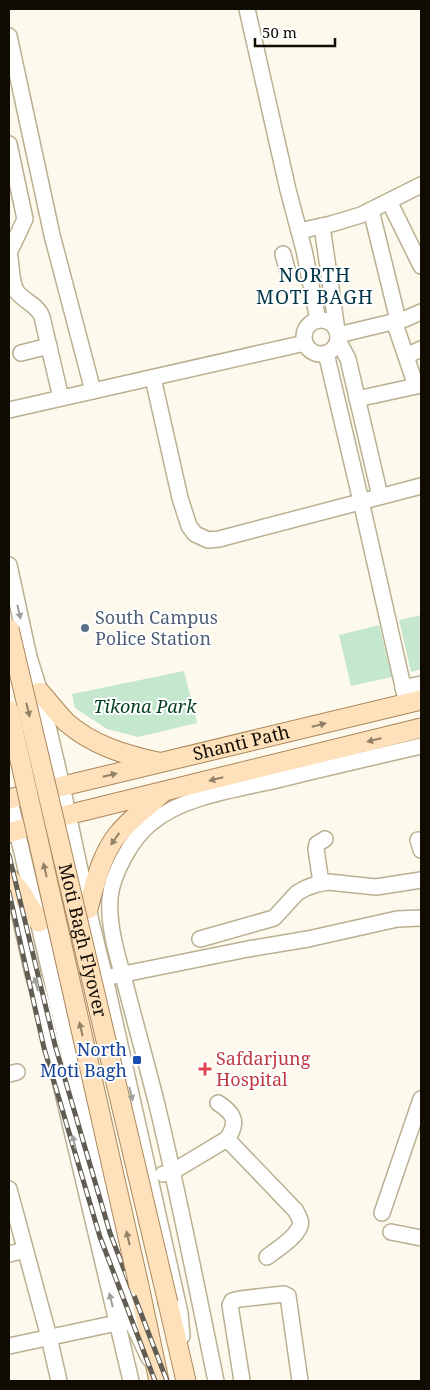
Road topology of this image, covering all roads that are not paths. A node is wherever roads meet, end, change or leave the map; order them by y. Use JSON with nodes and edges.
{"nodes":[{"id":1,"x":247,"y":9,"type":"edge"},
{"id":2,"x":9,"y":36,"type":"edge"},
{"id":3,"x":9,"y":144,"type":"edge"},
{"id":4,"x":421,"y":185,"type":"edge"},
{"id":5,"x":388,"y":201,"type":"junction"},
{"id":6,"x":371,"y":210,"type":"junction"},
{"id":7,"x":322,"y":226,"type":"junction"},
{"id":8,"x":300,"y":231,"type":"junction"},
{"id":9,"x":9,"y":253,"type":"edge"},
{"id":10,"x":421,"y":266,"type":"edge"},
{"id":11,"x":13,"y":294,"type":"edge"},
{"id":12,"x":421,"y":312,"type":"edge"},
{"id":13,"x":318,"y":320,"type":"junction"},
{"id":14,"x":396,"y":321,"type":"junction"},
{"id":15,"x":338,"y":335,"type":"junction"},
{"id":16,"x":305,"y":343,"type":"junction"},
{"id":17,"x":49,"y":346,"type":"junction"},
{"id":18,"x":421,"y":349,"type":"edge"},
{"id":19,"x":20,"y":353,"type":"dead end"},
{"id":20,"x":326,"y":354,"type":"junction"},
{"id":21,"x":406,"y":356,"type":"junction"},
{"id":22,"x":153,"y":378,"type":"junction"},
{"id":23,"x":418,"y":385,"type":"edge"},
{"id":24,"x":93,"y":391,"type":"junction"},
{"id":25,"x":61,"y":398,"type":"junction"},
{"id":26,"x":357,"y":398,"type":"junction"},
{"id":27,"x":9,"y":410,"type":"edge"},
{"id":28,"x":364,"y":430,"type":"junction"},
{"id":29,"x":345,"y":435,"type":"junction"},
{"id":30,"x":421,"y":486,"type":"edge"},
{"id":31,"x":380,"y":496,"type":"junction"},
{"id":32,"x":361,"y":501,"type":"junction"},
{"id":33,"x":9,"y":565,"type":"edge"},
{"id":34,"x":9,"y":628,"type":"edge"},
{"id":35,"x":29,"y":657,"type":"junction"},
{"id":36,"x":421,"y":684,"type":"edge"},
{"id":37,"x":9,"y":686,"type":"edge"},
{"id":38,"x":40,"y":692,"type":"junction"},
{"id":39,"x":410,"y":697,"type":"edge"},
{"id":40,"x":9,"y":711,"type":"edge"},
{"id":41,"x":421,"y":728,"type":"edge"},
{"id":42,"x":421,"y":746,"type":"edge"},
{"id":43,"x":163,"y":763,"type":"junction"},
{"id":44,"x":62,"y":786,"type":"junction"},
{"id":45,"x":162,"y":793,"type":"junction"},
{"id":46,"x":9,"y":798,"type":"edge"},
{"id":47,"x":67,"y":815,"type":"junction"},
{"id":48,"x":13,"y":832,"type":"edge"},
{"id":49,"x":325,"y":839,"type":"dead end"},
{"id":50,"x":11,"y":880,"type":"edge"},
{"id":51,"x":421,"y":880,"type":"edge"},
{"id":52,"x":321,"y":884,"type":"junction"},
{"id":53,"x":89,"y":915,"type":"junction"},
{"id":54,"x":421,"y":918,"type":"edge"},
{"id":55,"x":40,"y":926,"type":"junction"},
{"id":56,"x":200,"y":939,"type":"dead end"},
{"id":57,"x":122,"y":975,"type":"junction"},
{"id":58,"x":105,"y":978,"type":"junction"},
{"id":59,"x":63,"y":1061,"type":"junction"},
{"id":60,"x":421,"y":1099,"type":"edge"},
{"id":61,"x":218,"y":1103,"type":"dead end"},
{"id":62,"x":227,"y":1139,"type":"junction"},
{"id":63,"x":414,"y":1142,"type":"edge"},
{"id":64,"x":172,"y":1172,"type":"junction"},
{"id":65,"x":149,"y":1177,"type":"junction"},
{"id":66,"x":9,"y":1189,"type":"edge"},
{"id":67,"x":382,"y":1213,"type":"dead end"},
{"id":68,"x":391,"y":1232,"type":"dead end"},
{"id":69,"x":421,"y":1238,"type":"edge"},
{"id":70,"x":25,"y":1250,"type":"junction"},
{"id":71,"x":9,"y":1254,"type":"edge"},
{"id":72,"x":267,"y":1257,"type":"dead end"},
{"id":73,"x":124,"y":1322,"type":"junction"},
{"id":74,"x":49,"y":1338,"type":"junction"},
{"id":75,"x":9,"y":1346,"type":"edge"},
{"id":76,"x":185,"y":1375,"type":"edge"},
{"id":77,"x":158,"y":1377,"type":"edge"},
{"id":78,"x":59,"y":1381,"type":"edge"},
{"id":79,"x":131,"y":1381,"type":"edge"},
{"id":80,"x":216,"y":1381,"type":"edge"},
{"id":81,"x":242,"y":1381,"type":"edge"},
{"id":82,"x":300,"y":1381,"type":"edge"}],
"edges":[{"from":1,"to":8,"type":"street"},
{"from":2,"to":24,"type":"street"},
{"from":3,"to":9,"type":"street"},
{"from":4,"to":5,"type":"street"},
{"from":5,"to":6,"type":"street"},
{"from":5,"to":10,"type":"street"},
{"from":6,"to":7,"type":"street"},
{"from":6,"to":14,"type":"street"},
{"from":7,"to":8,"type":"street"},
{"from":7,"to":15,"type":"street"},
{"from":8,"to":13,"type":"street"},
{"from":9,"to":11,"type":"street"},
{"from":11,"to":17,"type":"street"},
{"from":12,"to":14,"type":"street"},
{"from":13,"to":15,"type":"street"},
{"from":13,"to":16,"type":"street"},
{"from":14,"to":15,"type":"street"},
{"from":14,"to":21,"type":"street"},
{"from":15,"to":20,"type":"street"},
{"from":15,"to":26,"type":"street"},
{"from":16,"to":20,"type":"street"},
{"from":16,"to":22,"type":"street"},
{"from":17,"to":19,"type":"street"},
{"from":17,"to":25,"type":"street"},
{"from":18,"to":21,"type":"street"},
{"from":20,"to":29,"type":"street"},
{"from":21,"to":23,"type":"street"},
{"from":22,"to":24,"type":"street"},
{"from":22,"to":32,"type":"street"},
{"from":23,"to":26,"type":"street"},
{"from":24,"to":25,"type":"street"},
{"from":25,"to":27,"type":"street"},
{"from":26,"to":28,"type":"street"},
{"from":28,"to":29,"type":"street"},
{"from":28,"to":31,"type":"street"},
{"from":29,"to":32,"type":"street"},
{"from":30,"to":31,"type":"street"},
{"from":31,"to":32,"type":"street"},
{"from":32,"to":39,"type":"street"},
{"from":33,"to":35,"type":"street","one_way":true},
{"from":34,"to":76,"type":"main road","name":"Moti Bagh Flyover","one_way":true,"bridge":true},
{"from":35,"to":37,"type":"street"},
{"from":35,"to":38,"type":"street"},
{"from":36,"to":39,"type":"street"},
{"from":38,"to":43,"type":"main road"},
{"from":38,"to":44,"type":"street"},
{"from":43,"to":39,"type":"main road","name":"Shanti Path","one_way":true},
{"from":77,"to":40,"type":"main road","name":"Moti Bagh Flyover","one_way":true,"bridge":true},
{"from":41,"to":45,"type":"main road","name":"Shanti Path","one_way":true},
{"from":42,"to":57,"type":"street"},
{"from":44,"to":43,"type":"main road","name":"Shanti Path","one_way":true},
{"from":44,"to":46,"type":"main road","name":"Shanti Path"},
{"from":44,"to":47,"type":"street"},
{"from":45,"to":47,"type":"main road","name":"Shanti Path"},
{"from":45,"to":53,"type":"main road","one_way":true},
{"from":46,"to":48,"type":"street"},
{"from":47,"to":48,"type":"main road","name":"Shanti Path"},
{"from":47,"to":53,"type":"street"},
{"from":48,"to":55,"type":"street"},
{"from":49,"to":52,"type":"street"},
{"from":50,"to":55,"type":"main road"},
{"from":59,"to":50,"type":"street","one_way":true},
{"from":51,"to":52,"type":"street"},
{"from":52,"to":56,"type":"street"},
{"from":53,"to":55,"type":"street"},
{"from":53,"to":58,"type":"street"},
{"from":54,"to":57,"type":"street"},
{"from":55,"to":59,"type":"street"},
{"from":57,"to":58,"type":"street"},
{"from":57,"to":64,"type":"street"},
{"from":58,"to":65,"type":"street","one_way":true},
{"from":73,"to":59,"type":"street","one_way":true},
{"from":60,"to":63,"type":"street"},
{"from":61,"to":62,"type":"street"},
{"from":62,"to":64,"type":"street"},
{"from":62,"to":72,"type":"street"},
{"from":63,"to":67,"type":"street"},
{"from":64,"to":65,"type":"street"},
{"from":64,"to":80,"type":"street"},
{"from":65,"to":76,"type":"street"},
{"from":66,"to":70,"type":"street"},
{"from":68,"to":69,"type":"street"},
{"from":70,"to":71,"type":"street"},
{"from":70,"to":74,"type":"street"},
{"from":73,"to":74,"type":"street"},
{"from":73,"to":77,"type":"street"},
{"from":73,"to":79,"type":"street"},
{"from":74,"to":75,"type":"street"},
{"from":74,"to":78,"type":"street"},
{"from":81,"to":82,"type":"street"}]}
